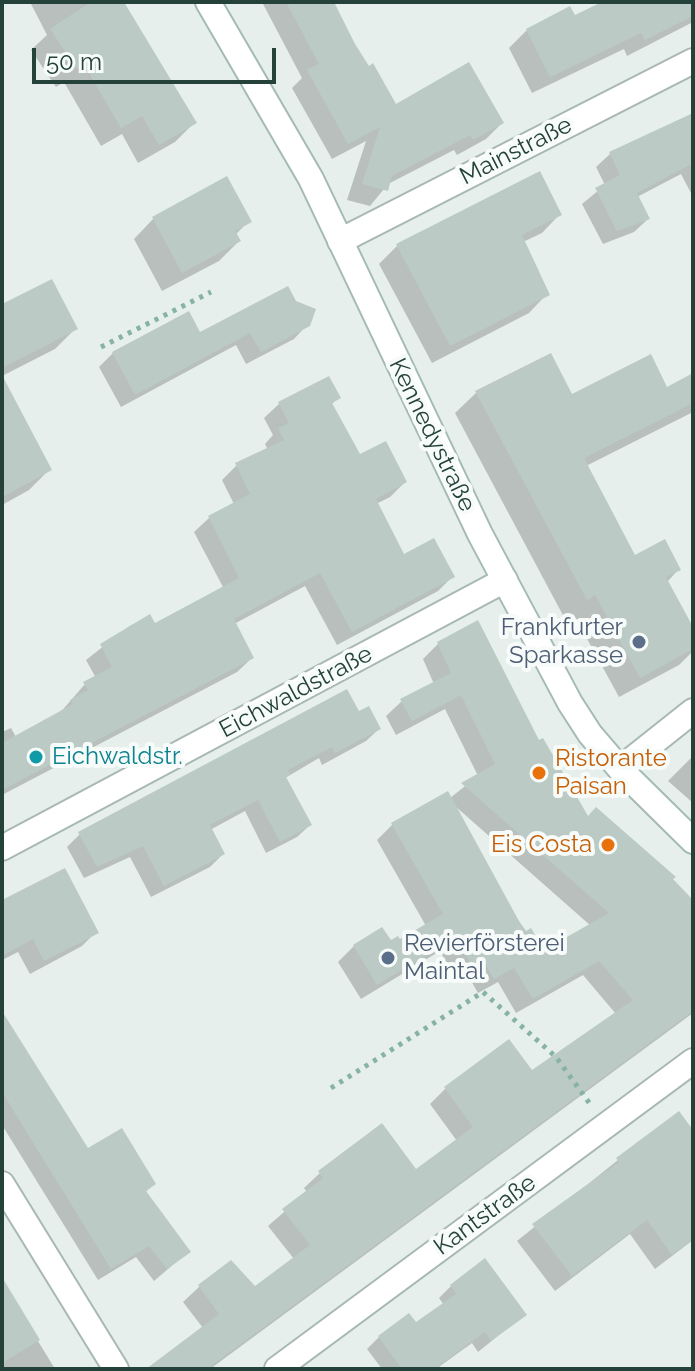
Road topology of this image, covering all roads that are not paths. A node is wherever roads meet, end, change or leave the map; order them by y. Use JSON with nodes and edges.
{"nodes":[{"id":1,"x":208,"y":2,"type":"edge"},
{"id":2,"x":693,"y":61,"type":"edge"},
{"id":3,"x":340,"y":241,"type":"junction"},
{"id":4,"x":505,"y":580,"type":"junction"},
{"id":5,"x":693,"y":711,"type":"edge"},
{"id":6,"x":620,"y":769,"type":"junction"},
{"id":7,"x":693,"y":841,"type":"edge"},
{"id":8,"x":2,"y":848,"type":"edge"},
{"id":9,"x":693,"y":1061,"type":"edge"},
{"id":10,"x":2,"y":1184,"type":"edge"},
{"id":11,"x":116,"y":1369,"type":"edge"},
{"id":12,"x":277,"y":1369,"type":"edge"}],
"edges":[{"from":1,"to":3,"type":"street","name":"Kennedystraße"},
{"from":2,"to":3,"type":"street","name":"Mainstraße"},
{"from":3,"to":4,"type":"street","name":"Kennedystraße"},
{"from":4,"to":6,"type":"street","name":"Kennedystraße"},
{"from":4,"to":8,"type":"street","name":"Eichwaldstraße"},
{"from":5,"to":6,"type":"street"},
{"from":6,"to":7,"type":"street","name":"Kennedystraße"},
{"from":9,"to":12,"type":"street","name":"Kantstraße"},
{"from":10,"to":11,"type":"street"}]}
